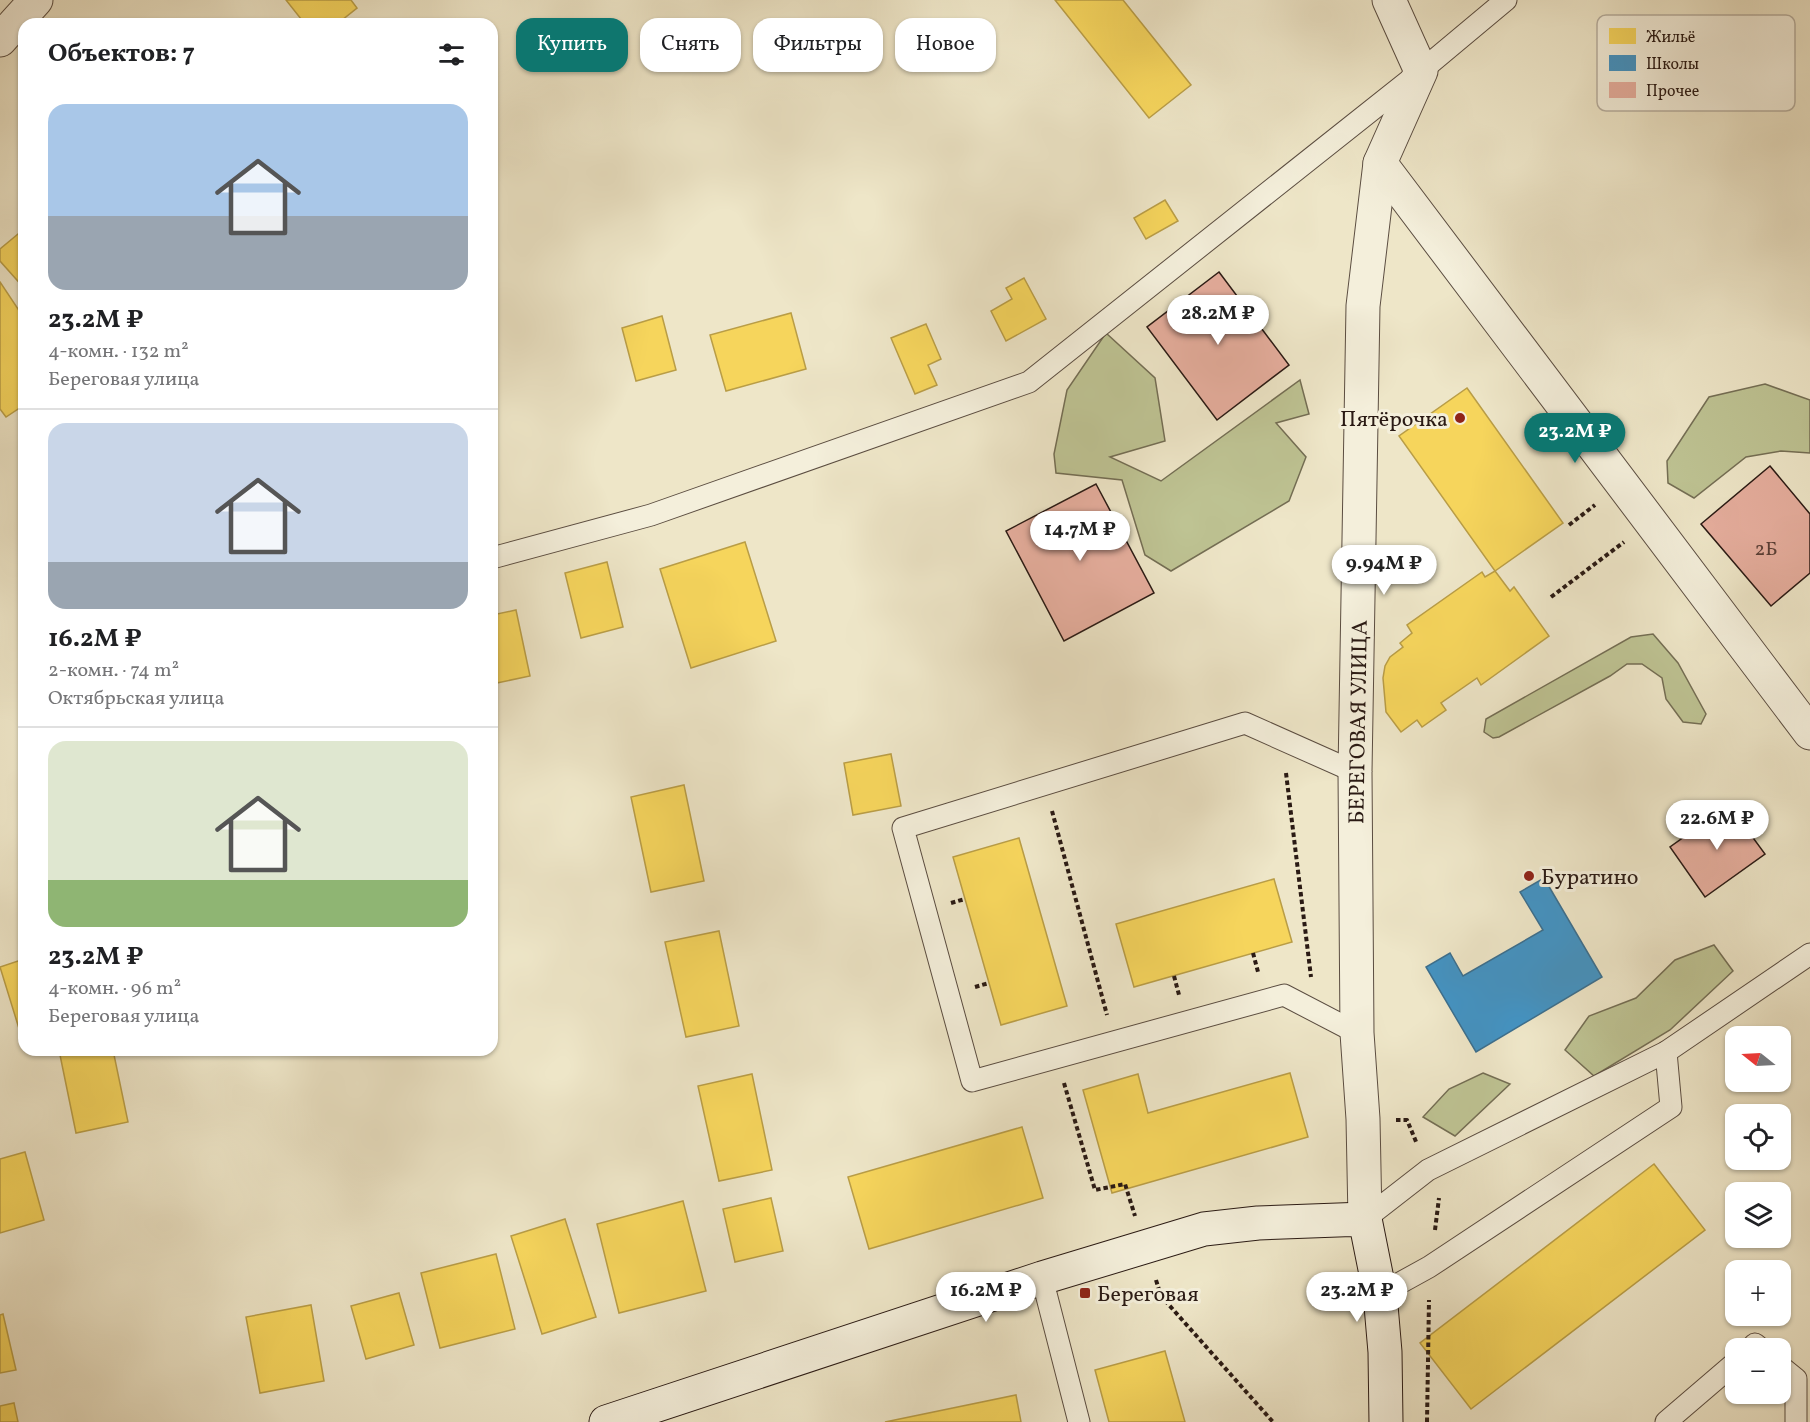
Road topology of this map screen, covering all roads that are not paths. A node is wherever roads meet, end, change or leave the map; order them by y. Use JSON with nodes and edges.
{"nodes":[{"id":1,"x":36,"y":0,"type":"edge"},
{"id":2,"x":1389,"y":0,"type":"edge"},
{"id":3,"x":1506,"y":0,"type":"edge"},
{"id":4,"x":20,"y":18,"type":"edge"},
{"id":5,"x":18,"y":20,"type":"edge"},
{"id":6,"x":0,"y":40,"type":"edge"},
{"id":7,"x":1421,"y":71,"type":"junction"},
{"id":8,"x":1380,"y":163,"type":"junction"},
{"id":9,"x":498,"y":556,"type":"edge"},
{"id":10,"x":1810,"y":733,"type":"edge"},
{"id":11,"x":1355,"y":772,"type":"junction"},
{"id":12,"x":1810,"y":954,"type":"edge"},
{"id":13,"x":1357,"y":1033,"type":"junction"},
{"id":14,"x":1666,"y":1052,"type":"junction"},
{"id":15,"x":1365,"y":1219,"type":"junction"},
{"id":16,"x":1042,"y":1278,"type":"junction"},
{"id":17,"x":1380,"y":1294,"type":"junction"},
{"id":18,"x":1725,"y":1371,"type":"edge"},
{"id":19,"x":1791,"y":1375,"type":"edge"},
{"id":20,"x":606,"y":1422,"type":"edge"},
{"id":21,"x":1078,"y":1422,"type":"edge"},
{"id":22,"x":1386,"y":1422,"type":"edge"},
{"id":23,"x":1666,"y":1422,"type":"edge"},
{"id":24,"x":1796,"y":1422,"type":"edge"}],
"edges":[{"from":1,"to":4,"type":"street"},
{"from":2,"to":7,"type":"street"},
{"from":3,"to":7,"type":"lane"},
{"from":5,"to":6,"type":"street"},
{"from":7,"to":8,"type":"street","name":"БЕРЕГОВАЯ УЛИЦА"},
{"from":7,"to":9,"type":"lane"},
{"from":8,"to":10,"type":"street"},
{"from":8,"to":11,"type":"street","name":"БЕРЕГОВАЯ УЛИЦА"},
{"from":11,"to":13,"type":"street","name":"БЕРЕГОВАЯ УЛИЦА"},
{"from":11,"to":13,"type":"lane"},
{"from":12,"to":14,"type":"lane"},
{"from":13,"to":15,"type":"street","name":"БЕРЕГОВАЯ УЛИЦА"},
{"from":14,"to":15,"type":"lane"},
{"from":14,"to":17,"type":"lane"},
{"from":15,"to":16,"type":"street"},
{"from":15,"to":17,"type":"street","name":"БЕРЕГОВАЯ УЛИЦА"},
{"from":16,"to":20,"type":"street"},
{"from":16,"to":21,"type":"lane"},
{"from":17,"to":22,"type":"street","name":"БЕРЕГОВАЯ УЛИЦА"},
{"from":18,"to":23,"type":"lane"},
{"from":19,"to":24,"type":"lane"}]}
